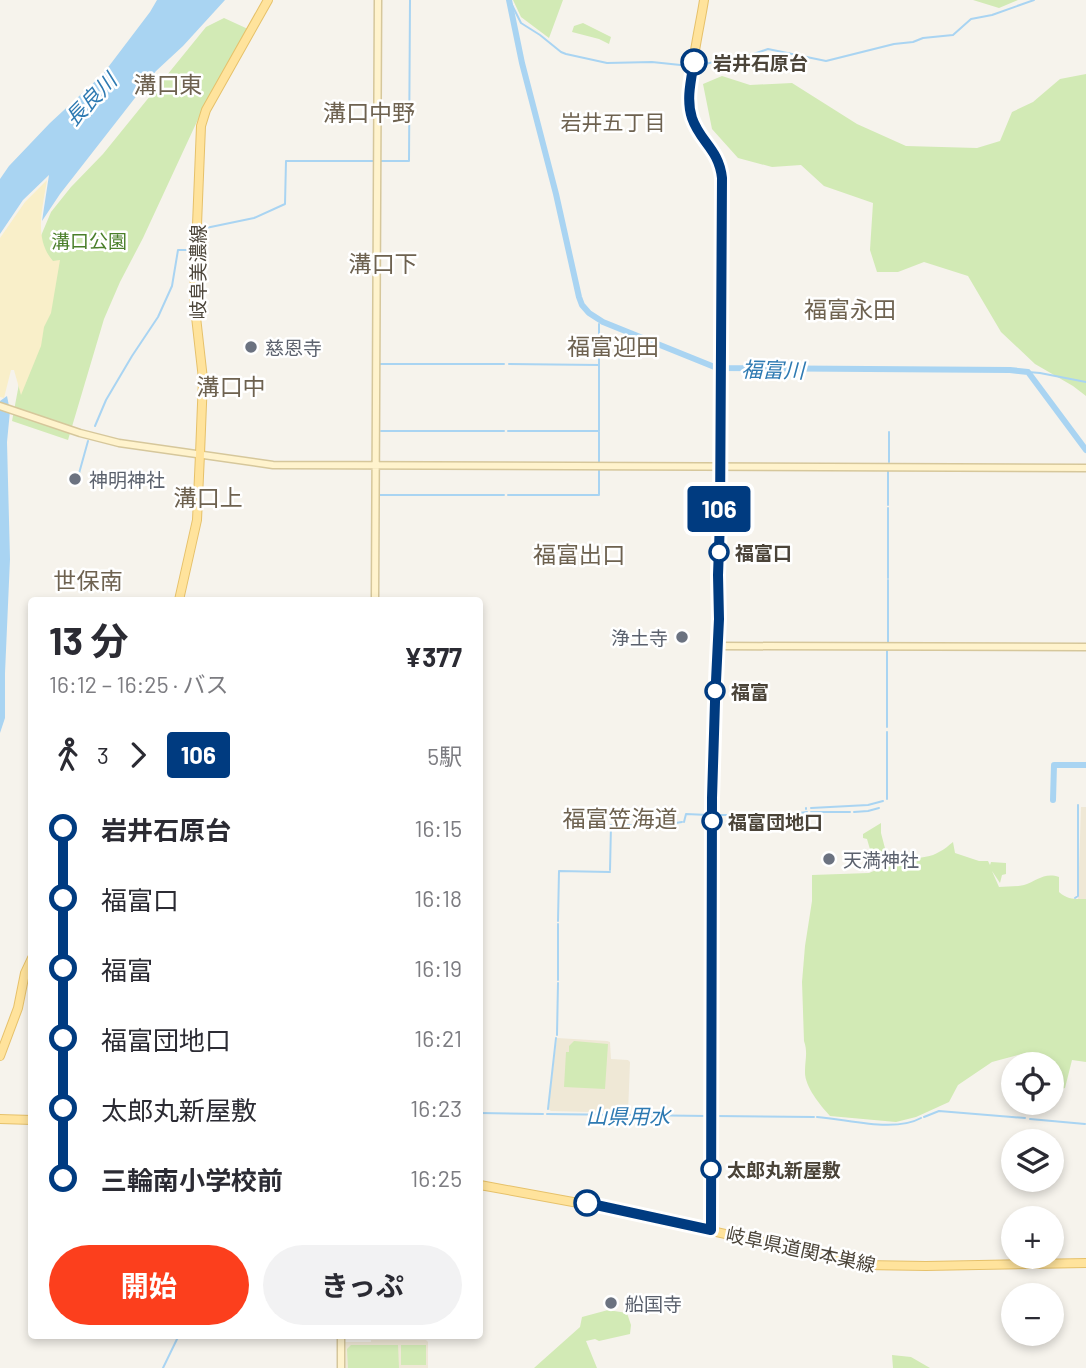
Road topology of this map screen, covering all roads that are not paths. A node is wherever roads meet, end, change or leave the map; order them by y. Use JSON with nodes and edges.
{"nodes":[{"id":1,"x":268,"y":0,"type":"edge"},
{"id":2,"x":378,"y":0,"type":"edge"},
{"id":3,"x":704,"y":0,"type":"edge"},
{"id":4,"x":0,"y":406,"type":"edge"},
{"id":5,"x":200,"y":454,"type":"junction"},
{"id":6,"x":376,"y":465,"type":"junction"},
{"id":7,"x":719,"y":466,"type":"junction"},
{"id":8,"x":1086,"y":468,"type":"edge"},
{"id":9,"x":180,"y":597,"type":"edge"},
{"id":10,"x":375,"y":597,"type":"edge"},
{"id":11,"x":717,"y":646,"type":"junction"},
{"id":12,"x":1086,"y":647,"type":"edge"},
{"id":13,"x":28,"y":966,"type":"edge"},
{"id":14,"x":0,"y":1056,"type":"edge"},
{"id":15,"x":0,"y":1119,"type":"edge"},
{"id":16,"x":28,"y":1120,"type":"edge"},
{"id":17,"x":483,"y":1186,"type":"edge"},
{"id":18,"x":711,"y":1230,"type":"junction"},
{"id":19,"x":1086,"y":1263,"type":"edge"},
{"id":20,"x":341,"y":1339,"type":"edge"},
{"id":21,"x":341,"y":1368,"type":"edge"}],
"edges":[{"from":1,"to":5,"type":"main road","name":"岐阜美濃線"},
{"from":2,"to":6,"type":"street"},
{"from":3,"to":7,"type":"main road"},
{"from":4,"to":5,"type":"street"},
{"from":5,"to":6,"type":"street"},
{"from":5,"to":9,"type":"main road","name":"岐阜美濃線"},
{"from":6,"to":7,"type":"street"},
{"from":6,"to":10,"type":"street"},
{"from":7,"to":8,"type":"street"},
{"from":7,"to":11,"type":"main road"},
{"from":11,"to":12,"type":"street"},
{"from":11,"to":18,"type":"main road"},
{"from":13,"to":14,"type":"main road"},
{"from":15,"to":16,"type":"main road"},
{"from":17,"to":18,"type":"main road","name":"岐阜県道関本巣線"},
{"from":18,"to":19,"type":"main road","name":"岐阜県道関本巣線"},
{"from":20,"to":21,"type":"street"}]}
